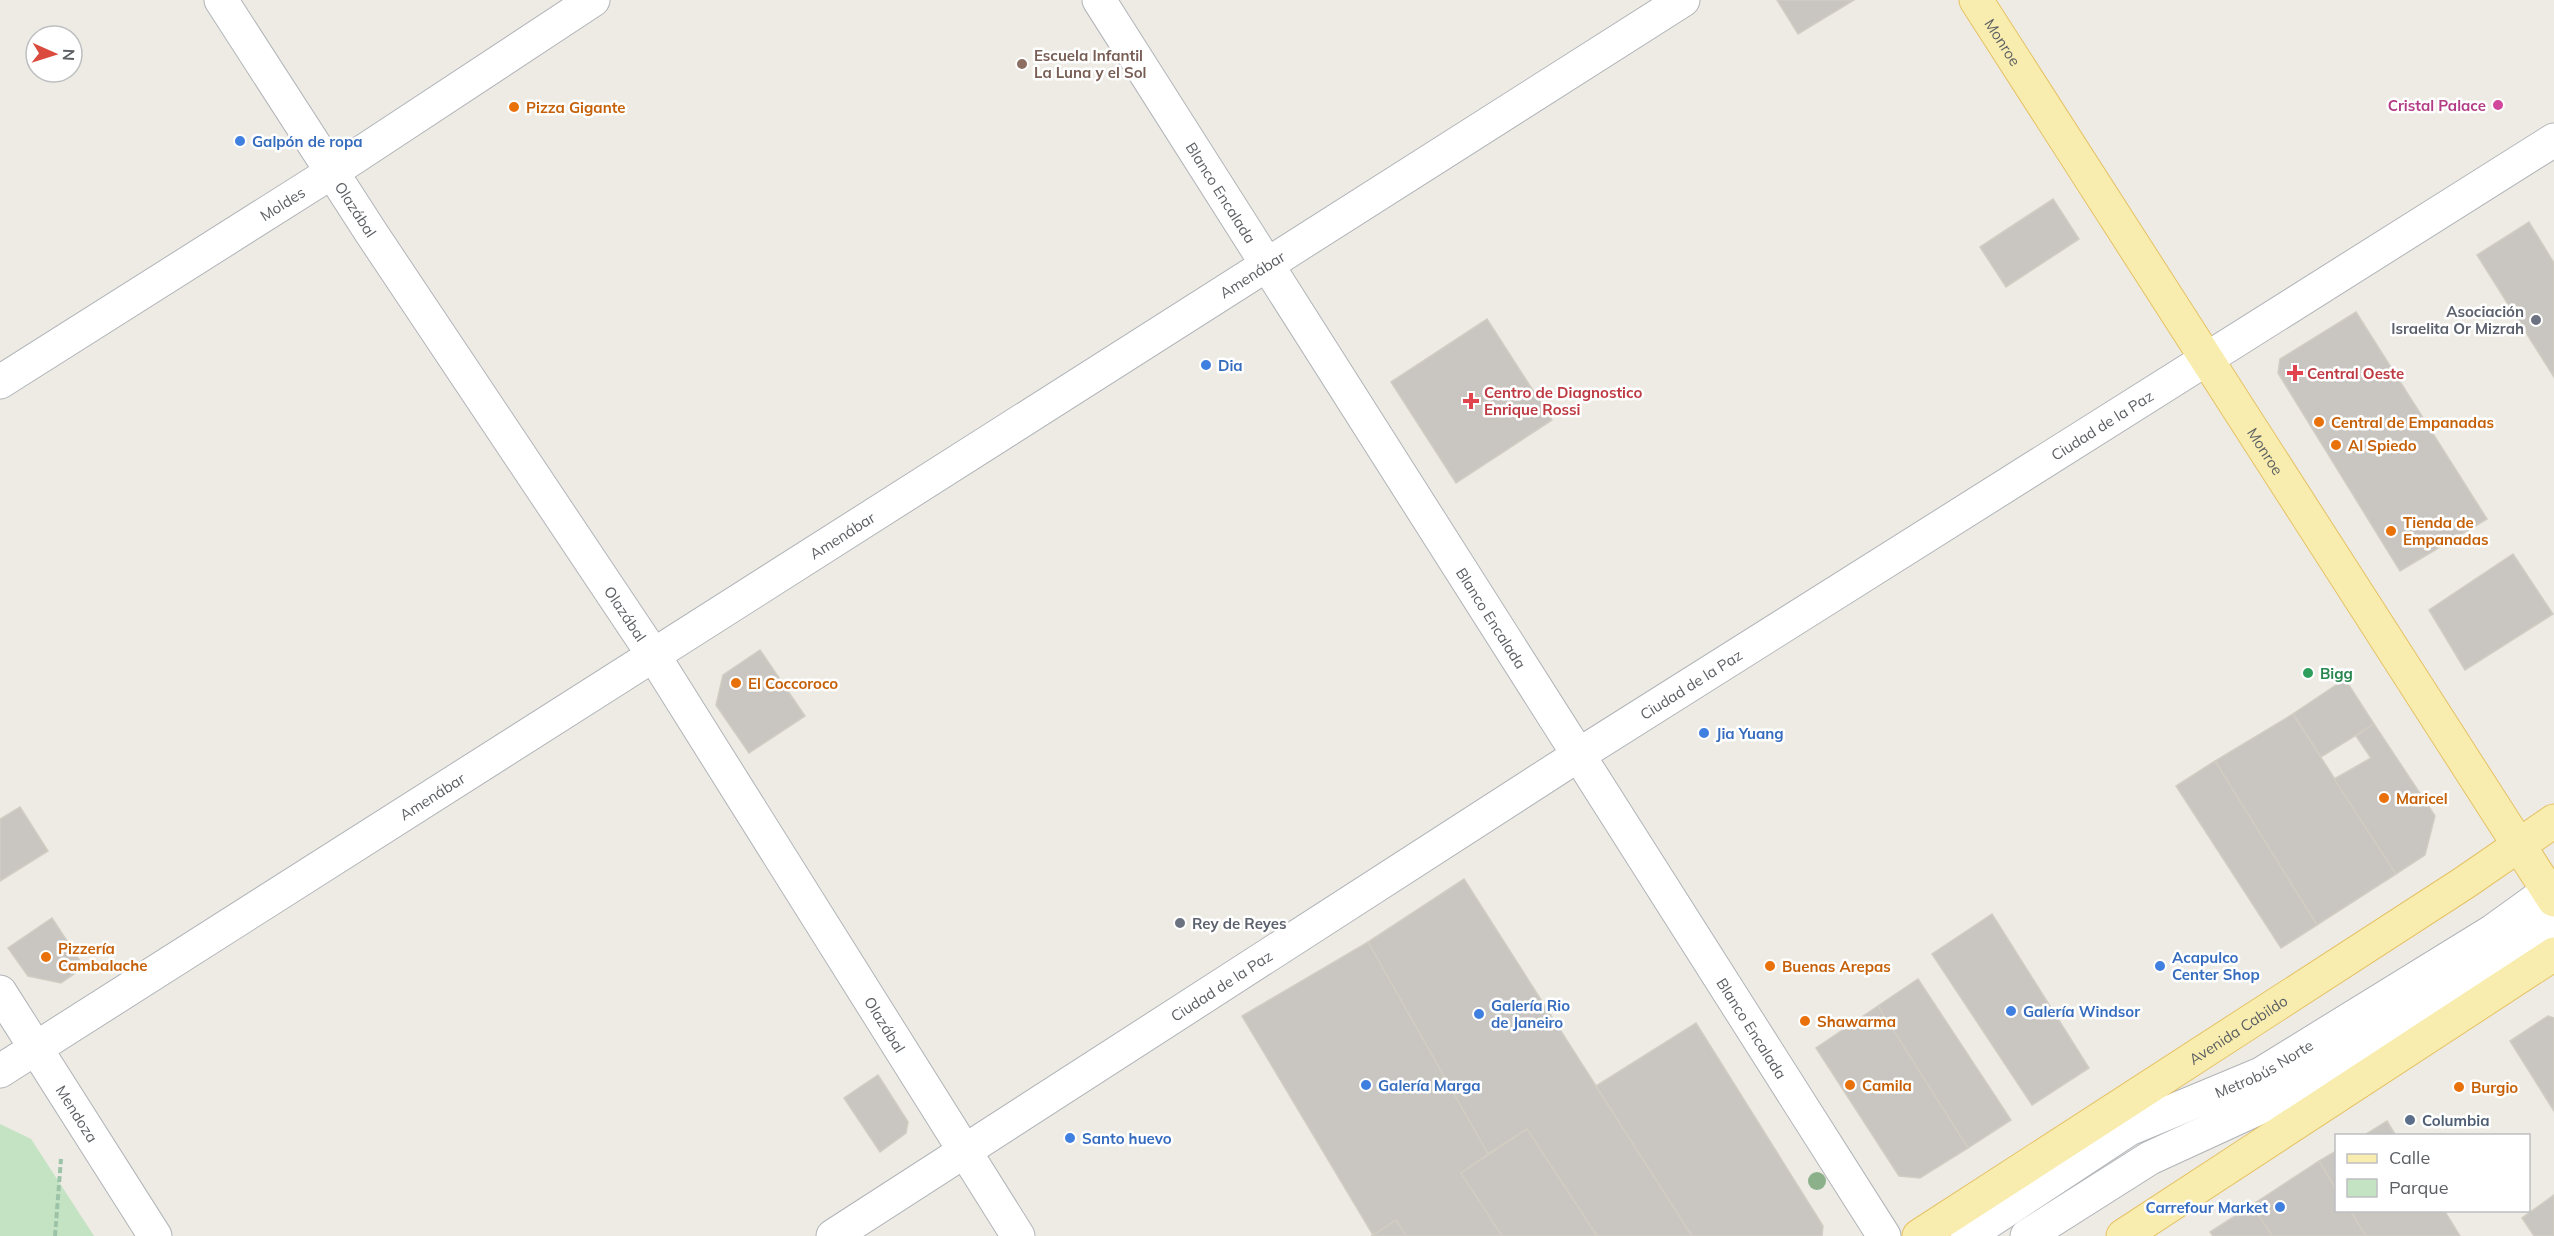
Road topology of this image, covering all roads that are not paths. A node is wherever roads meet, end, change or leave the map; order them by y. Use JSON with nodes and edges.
{"nodes":[{"id":1,"x":221,"y":0,"type":"edge"},
{"id":2,"x":593,"y":0,"type":"edge"},
{"id":3,"x":1100,"y":0,"type":"edge"},
{"id":4,"x":1683,"y":0,"type":"edge"},
{"id":5,"x":1977,"y":0,"type":"edge"},
{"id":6,"x":2554,"y":140,"type":"edge"},
{"id":7,"x":332,"y":172,"type":"junction"},
{"id":8,"x":1268,"y":266,"type":"junction"},
{"id":9,"x":2206,"y":358,"type":"junction"},
{"id":10,"x":0,"y":382,"type":"edge"},
{"id":11,"x":654,"y":656,"type":"junction"},
{"id":12,"x":1580,"y":754,"type":"junction"},
{"id":13,"x":2554,"y":821,"type":"edge"},
{"id":14,"x":2518,"y":845,"type":"junction"},
{"id":15,"x":2552,"y":892,"type":"edge"},
{"id":16,"x":2554,"y":923,"type":"edge"},
{"id":17,"x":2554,"y":954,"type":"edge"},
{"id":18,"x":0,"y":992,"type":"edge"},
{"id":19,"x":36,"y":1048,"type":"junction"},
{"id":20,"x":0,"y":1071,"type":"edge"},
{"id":21,"x":965,"y":1152,"type":"junction"},
{"id":22,"x":155,"y":1236,"type":"edge"},
{"id":23,"x":833,"y":1236,"type":"edge"},
{"id":24,"x":1018,"y":1236,"type":"edge"},
{"id":25,"x":1884,"y":1236,"type":"edge"},
{"id":26,"x":1919,"y":1236,"type":"edge"},
{"id":27,"x":1967,"y":1236,"type":"edge"},
{"id":28,"x":2027,"y":1236,"type":"edge"},
{"id":29,"x":2123,"y":1236,"type":"edge"}],
"edges":[{"from":1,"to":7,"type":"street","name":"Olazábal"},
{"from":2,"to":7,"type":"street","name":"Moldes"},
{"from":3,"to":8,"type":"street","name":"Blanco Encalada"},
{"from":4,"to":8,"type":"street","name":"Amenábar"},
{"from":5,"to":9,"type":"main road","name":"Monroe"},
{"from":6,"to":9,"type":"street","name":"Ciudad de la Paz"},
{"from":7,"to":10,"type":"street","name":"Moldes"},
{"from":7,"to":11,"type":"street","name":"Olazábal"},
{"from":8,"to":11,"type":"street","name":"Amenábar"},
{"from":8,"to":12,"type":"street","name":"Blanco Encalada"},
{"from":9,"to":12,"type":"street","name":"Ciudad de la Paz"},
{"from":9,"to":14,"type":"main road","name":"Monroe"},
{"from":11,"to":19,"type":"street","name":"Amenábar"},
{"from":11,"to":21,"type":"street","name":"Olazábal"},
{"from":12,"to":21,"type":"street","name":"Ciudad de la Paz"},
{"from":12,"to":25,"type":"street","name":"Blanco Encalada"},
{"from":13,"to":14,"type":"main road","name":"Avenida Cabildo"},
{"from":14,"to":15,"type":"main road","name":"Monroe"},
{"from":14,"to":26,"type":"main road","name":"Avenida Cabildo"},
{"from":15,"to":27,"type":"street","name":"Metrobús Norte"},
{"from":16,"to":28,"type":"street","name":"Metrobús Norte"},
{"from":17,"to":29,"type":"main road"},
{"from":18,"to":19,"type":"street","name":"Mendoza"},
{"from":19,"to":20,"type":"street","name":"Amenábar"},
{"from":19,"to":22,"type":"street","name":"Mendoza"},
{"from":21,"to":23,"type":"street","name":"Ciudad de la Paz"},
{"from":21,"to":24,"type":"street","name":"Olazábal"}]}
